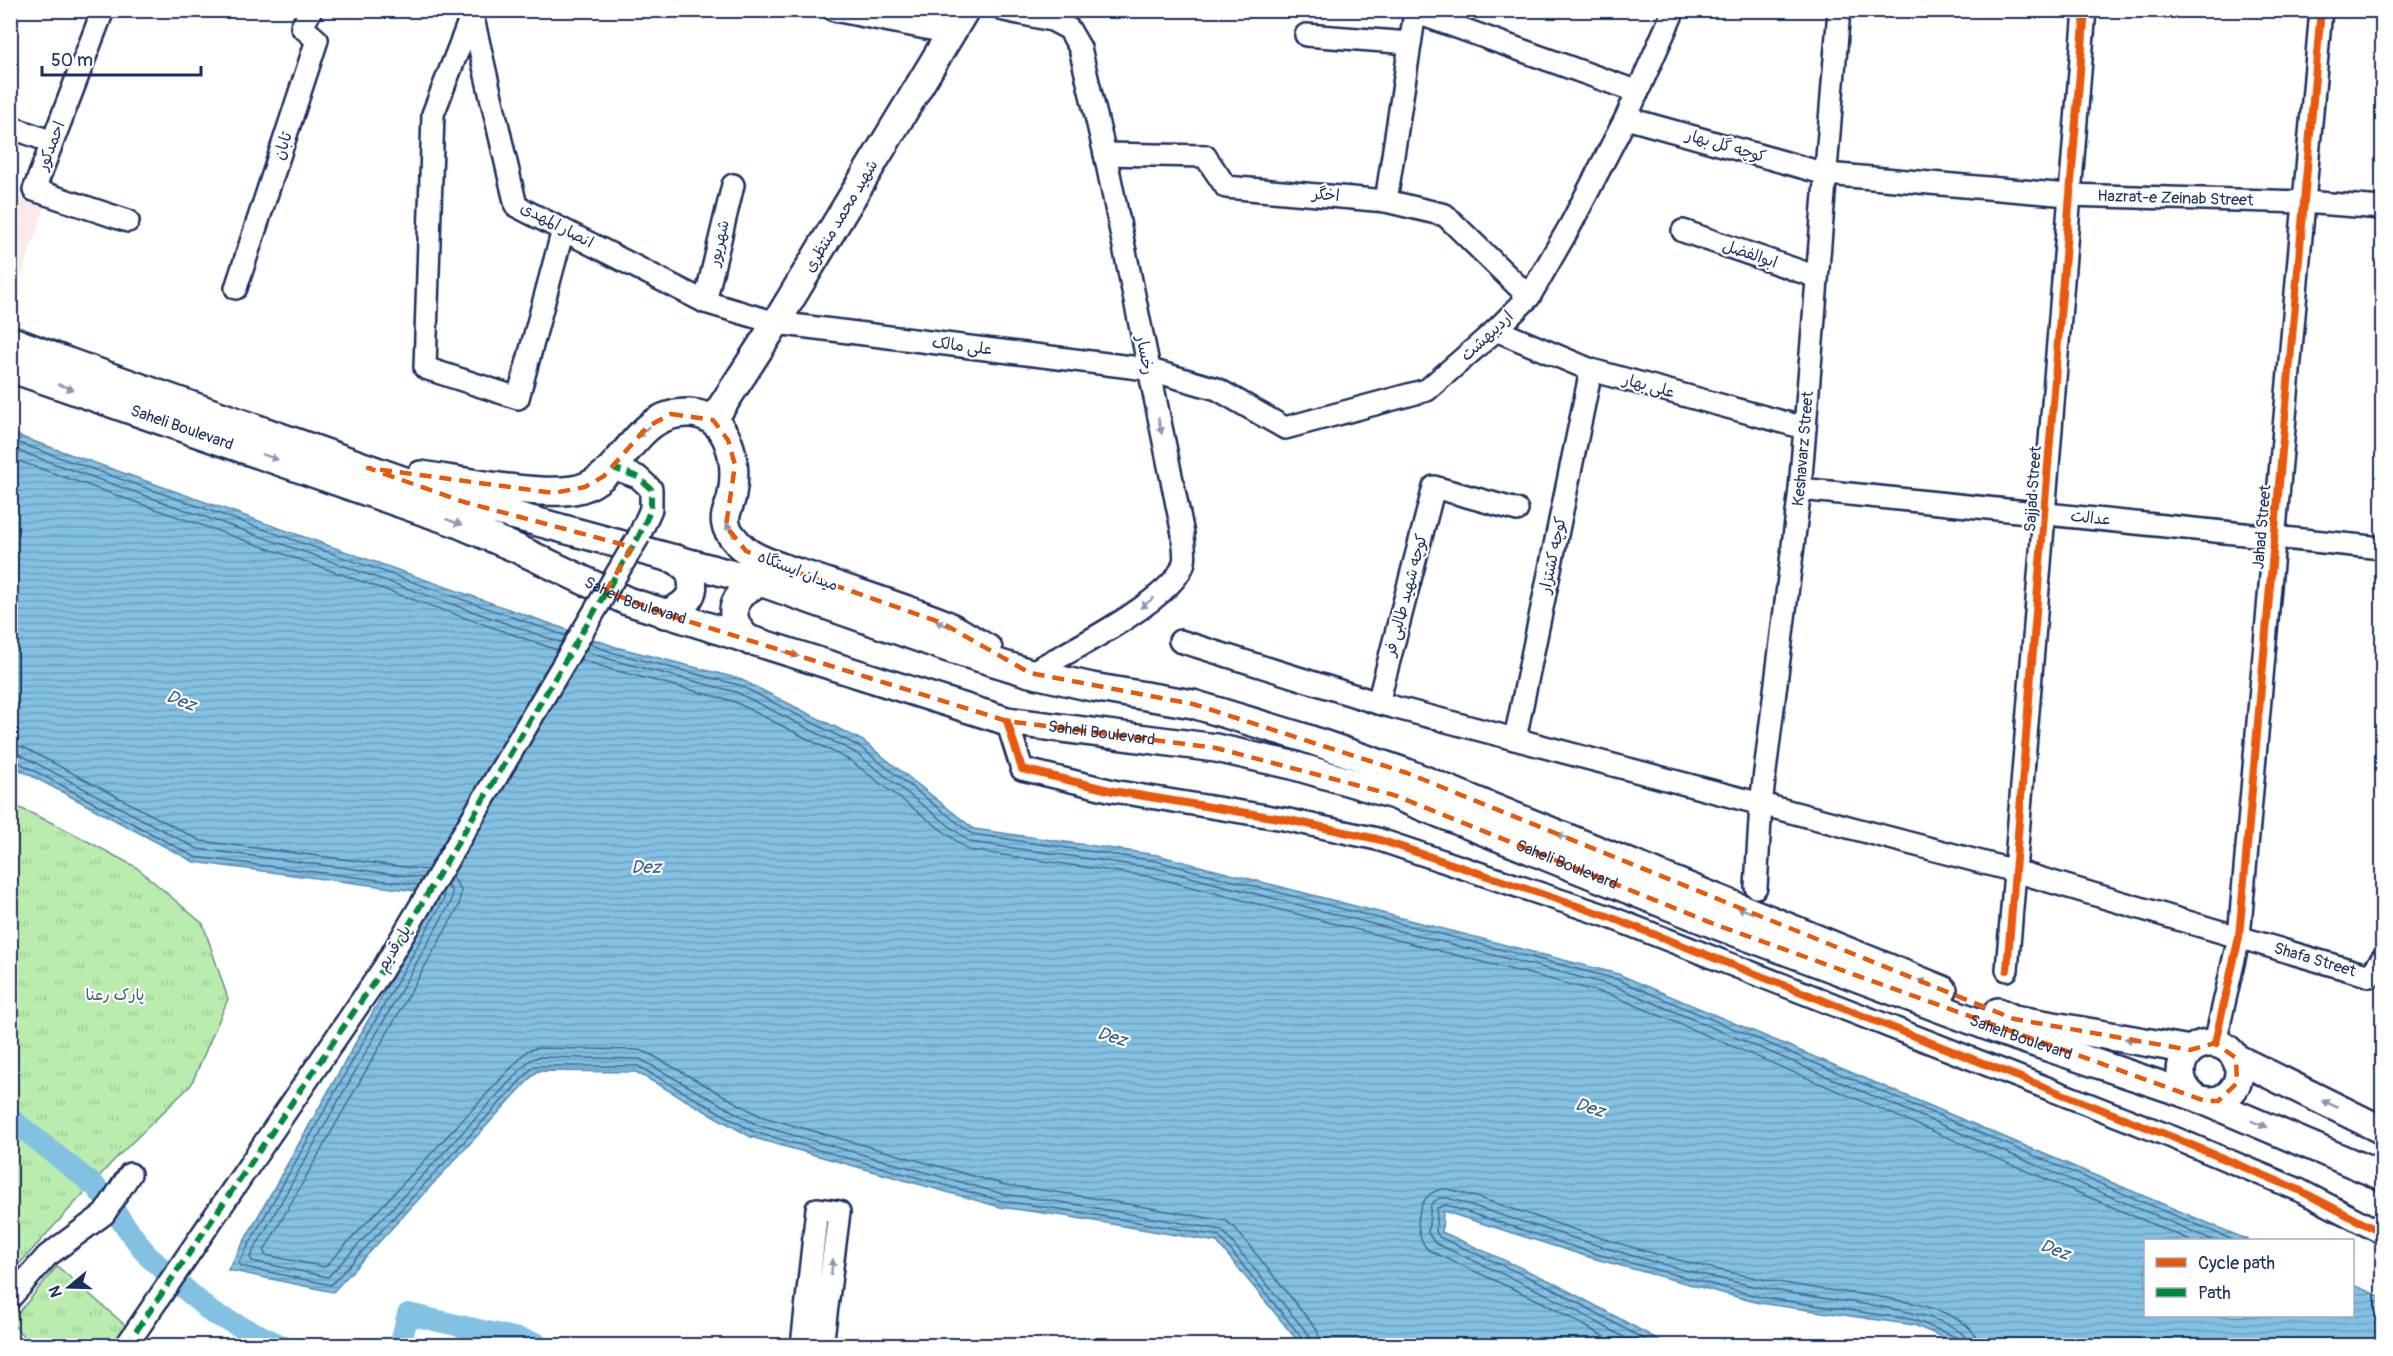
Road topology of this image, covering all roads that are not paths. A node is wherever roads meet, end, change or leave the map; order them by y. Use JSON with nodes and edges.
{"nodes":[{"id":1,"x":103,"y":10,"type":"edge"},
{"id":2,"x":311,"y":10,"type":"edge"},
{"id":3,"x":834,"y":10,"type":"edge"},
{"id":4,"x":1004,"y":10,"type":"edge"},
{"id":5,"x":1674,"y":10,"type":"edge"},
{"id":6,"x":1839,"y":10,"type":"edge"},
{"id":7,"x":2085,"y":10,"type":"edge"},
{"id":8,"x":2320,"y":10,"type":"edge"},
{"id":9,"x":469,"y":12,"type":"edge"},
{"id":10,"x":958,"y":22,"type":"edge"},
{"id":11,"x":1306,"y":35,"type":"dead end"},
{"id":12,"x":1410,"y":43,"type":"junction"},
{"id":13,"x":1638,"y":93,"type":"junction"},
{"id":14,"x":1626,"y":118,"type":"junction"},
{"id":15,"x":10,"y":127,"type":"edge"},
{"id":16,"x":52,"y":142,"type":"junction"},
{"id":17,"x":1105,"y":154,"type":"junction"},
{"id":18,"x":1826,"y":174,"type":"junction"},
{"id":19,"x":733,"y":185,"type":"dead end"},
{"id":20,"x":2068,"y":195,"type":"junction"},
{"id":21,"x":1386,"y":201,"type":"junction"},
{"id":22,"x":2304,"y":202,"type":"junction"},
{"id":23,"x":2382,"y":208,"type":"edge"},
{"id":24,"x":128,"y":221,"type":"dead end"},
{"id":25,"x":563,"y":230,"type":"junction"},
{"id":26,"x":1683,"y":231,"type":"dead end"},
{"id":27,"x":1817,"y":278,"type":"junction"},
{"id":28,"x":236,"y":288,"type":"dead end"},
{"id":29,"x":1529,"y":297,"type":"junction"},
{"id":30,"x":705,"y":302,"type":"junction"},
{"id":31,"x":776,"y":323,"type":"junction"},
{"id":32,"x":1496,"y":330,"type":"junction"},
{"id":33,"x":10,"y":340,"type":"edge"},
{"id":34,"x":10,"y":368,"type":"edge"},
{"id":35,"x":1148,"y":369,"type":"junction"},
{"id":36,"x":1591,"y":370,"type":"junction"},
{"id":37,"x":713,"y":420,"type":"junction"},
{"id":38,"x":1805,"y":428,"type":"junction"},
{"id":39,"x":368,"y":468,"type":"junction"},
{"id":40,"x":613,"y":468,"type":"junction"},
{"id":41,"x":1800,"y":489,"type":"junction"},
{"id":42,"x":1517,"y":510,"type":"dead end"},
{"id":43,"x":2044,"y":513,"type":"junction"},
{"id":44,"x":2274,"y":537,"type":"junction"},
{"id":45,"x":2382,"y":548,"type":"edge"},
{"id":46,"x":676,"y":559,"type":"junction"},
{"id":47,"x":762,"y":583,"type":"junction"},
{"id":48,"x":665,"y":614,"type":"junction"},
{"id":49,"x":750,"y":641,"type":"junction"},
{"id":50,"x":1180,"y":641,"type":"dead end"},
{"id":51,"x":1030,"y":673,"type":"junction"},
{"id":52,"x":1378,"y":703,"type":"junction"},
{"id":53,"x":1193,"y":704,"type":"junction"},
{"id":54,"x":1007,"y":720,"type":"junction"},
{"id":55,"x":1515,"y":739,"type":"junction"},
{"id":56,"x":1188,"y":744,"type":"junction"},
{"id":57,"x":1761,"y":804,"type":"junction"},
{"id":58,"x":2015,"y":871,"type":"junction"},
{"id":59,"x":1756,"y":887,"type":"dead end"},
{"id":60,"x":2239,"y":937,"type":"junction"},
{"id":61,"x":2382,"y":959,"type":"edge"},
{"id":62,"x":2007,"y":970,"type":"dead end"},
{"id":63,"x":2214,"y":1050,"type":"junction"},
{"id":64,"x":2199,"y":1099,"type":"junction"},
{"id":65,"x":2382,"y":1131,"type":"edge"},
{"id":66,"x":130,"y":1174,"type":"dead end"},
{"id":67,"x":2382,"y":1176,"type":"edge"},
{"id":68,"x":2382,"y":1233,"type":"edge"},
{"id":69,"x":14,"y":1284,"type":"edge"},
{"id":70,"x":126,"y":1346,"type":"edge"},
{"id":71,"x":802,"y":1346,"type":"edge"},
{"id":72,"x":822,"y":1346,"type":"edge"}],
"edges":[{"from":1,"to":16,"type":"street","name":"احمدکور"},
{"from":2,"to":28,"type":"street","name":"تابان"},
{"from":3,"to":10,"type":"street"},
{"from":4,"to":17,"type":"street","name":"رخسار"},
{"from":5,"to":13,"type":"street","name":"اردیبهشت"},
{"from":6,"to":18,"type":"street","name":"Keshavarz Street"},
{"from":7,"to":20,"type":"street","name":"Sajjad Street"},
{"from":8,"to":22,"type":"street","name":"Jahad Street"},
{"from":9,"to":25,"type":"street","name":"انصار المهدی"},
{"from":9,"to":25,"type":"street"},
{"from":10,"to":31,"type":"main road","name":"شهید محمد منتظری"},
{"from":11,"to":12,"type":"street"},
{"from":12,"to":13,"type":"street"},
{"from":12,"to":21,"type":"street"},
{"from":13,"to":14,"type":"street","name":"اردیبهشت"},
{"from":14,"to":18,"type":"street","name":"کوچه گل بهار"},
{"from":14,"to":29,"type":"street","name":"اردیبهشت"},
{"from":15,"to":16,"type":"street"},
{"from":16,"to":24,"type":"street","name":"احمدکور"},
{"from":17,"to":21,"type":"street","name":"اخگر"},
{"from":17,"to":35,"type":"street","name":"رخسار"},
{"from":18,"to":20,"type":"street","name":"Hazrat-e Zeinab Street"},
{"from":18,"to":27,"type":"street","name":"Keshavarz Street"},
{"from":19,"to":30,"type":"street","name":"شهریور"},
{"from":20,"to":22,"type":"street","name":"Hazrat-e Zeinab Street"},
{"from":20,"to":43,"type":"street","name":"Sajjad Street"},
{"from":21,"to":29,"type":"street","name":"اخگر"},
{"from":22,"to":23,"type":"street","name":"Hazrat-e Zeinab Street"},
{"from":22,"to":44,"type":"street","name":"Jahad Street"},
{"from":25,"to":30,"type":"street","name":"انصار المهدی"},
{"from":26,"to":27,"type":"street","name":"ابوالفضل"},
{"from":27,"to":38,"type":"street","name":"Keshavarz Street"},
{"from":29,"to":32,"type":"street","name":"اردیبهشت"},
{"from":30,"to":31,"type":"street","name":"انصار المهدی"},
{"from":31,"to":35,"type":"street","name":"علی مالک"},
{"from":31,"to":37,"type":"main road","name":"شهید محمد منتظری"},
{"from":32,"to":35,"type":"street","name":"اردیبهشت"},
{"from":32,"to":36,"type":"street","name":"علی بهار"},
{"from":33,"to":39,"type":"main road","name":"Saheli Boulevard"},
{"from":34,"to":48,"type":"main road","name":"Saheli Boulevard","one_way":true},
{"from":35,"to":51,"type":"street","name":"رخسار","one_way":true},
{"from":36,"to":38,"type":"street","name":"علی بهار"},
{"from":36,"to":55,"type":"street","name":"کوچه کشتزار"},
{"from":37,"to":40,"type":"main road","one_way":true},
{"from":51,"to":37,"type":"main road","name":"میدان ایستگاه","one_way":true},
{"from":38,"to":41,"type":"street","name":"Keshavarz Street"},
{"from":39,"to":40,"type":"main road"},
{"from":39,"to":46,"type":"main road","name":"Saheli Boulevard"},
{"from":40,"to":70,"type":"street","name":"پل قدیم","bridge":true},
{"from":41,"to":43,"type":"street","name":"عدالت"},
{"from":41,"to":57,"type":"street","name":"Keshavarz Street"},
{"from":42,"to":52,"type":"street","name":"کوچه شهید طالبی فر"},
{"from":43,"to":44,"type":"street","name":"عدالت"},
{"from":43,"to":58,"type":"street","name":"Sajjad Street"},
{"from":44,"to":45,"type":"street","name":"عدالت"},
{"from":44,"to":60,"type":"street","name":"Jahad Street"},
{"from":46,"to":47,"type":"main road","name":"Saheli Boulevard"},
{"from":46,"to":48,"type":"main road"},
{"from":47,"to":49,"type":"main road"},
{"from":47,"to":51,"type":"main road","name":"Saheli Boulevard"},
{"from":48,"to":49,"type":"main road","name":"Saheli Boulevard"},
{"from":49,"to":54,"type":"main road","name":"Saheli Boulevard","one_way":true},
{"from":50,"to":52,"type":"street"},
{"from":51,"to":53,"type":"main road","name":"Saheli Boulevard"},
{"from":52,"to":55,"type":"street"},
{"from":53,"to":56,"type":"main road"},
{"from":63,"to":53,"type":"main road","name":"Saheli Boulevard","one_way":true},
{"from":54,"to":56,"type":"main road","name":"Saheli Boulevard"},
{"from":54,"to":68,"type":"street"},
{"from":55,"to":57,"type":"street"},
{"from":56,"to":64,"type":"main road","name":"Saheli Boulevard"},
{"from":57,"to":58,"type":"street"},
{"from":57,"to":59,"type":"street","name":"Keshavarz Street"},
{"from":58,"to":60,"type":"street"},
{"from":58,"to":62,"type":"street","name":"Sajjad Street"},
{"from":60,"to":61,"type":"street","name":"Shafa Street"},
{"from":60,"to":63,"type":"street","name":"Jahad Street"},
{"from":63,"to":64,"type":"main road"},
{"from":63,"to":64,"type":"main road"},
{"from":65,"to":63,"type":"main road","name":"Saheli Boulevard","one_way":true},
{"from":64,"to":67,"type":"main road","name":"Saheli Boulevard","one_way":true},
{"from":66,"to":69,"type":"street"},
{"from":72,"to":71,"type":"street","one_way":true}]}
